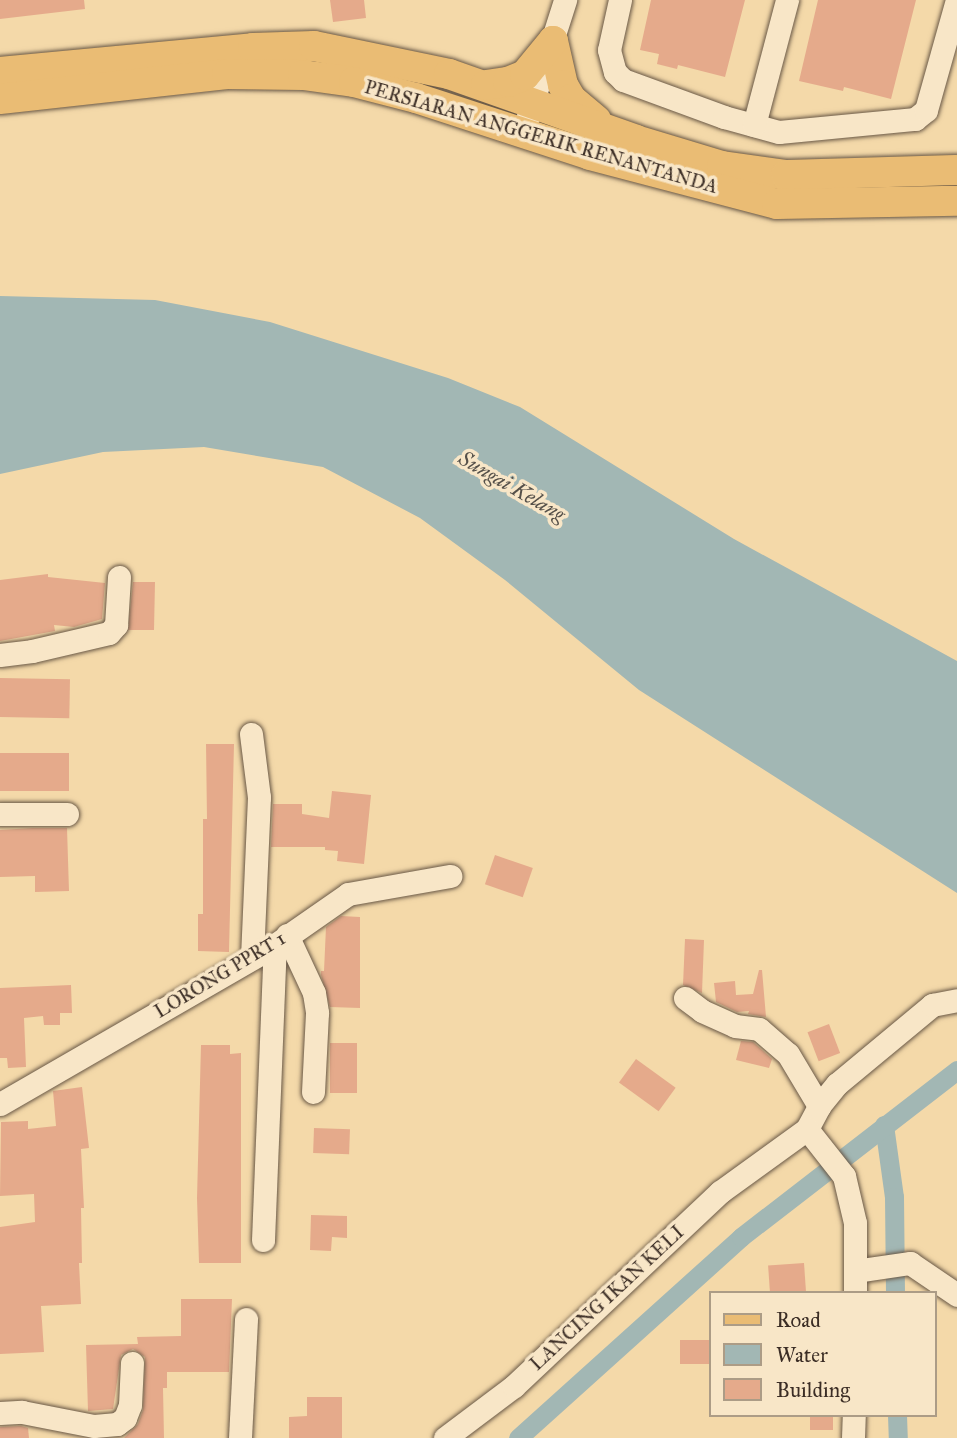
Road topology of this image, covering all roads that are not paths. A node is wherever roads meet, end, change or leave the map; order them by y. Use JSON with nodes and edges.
{"nodes":[{"id":1,"x":565,"y":0,"type":"edge"},
{"id":2,"x":620,"y":0,"type":"edge"},
{"id":3,"x":787,"y":0,"type":"edge"},
{"id":4,"x":957,"y":0,"type":"edge"},
{"id":5,"x":553,"y":41,"type":"junction"},
{"id":6,"x":0,"y":72,"type":"edge"},
{"id":7,"x":486,"y":85,"type":"junction"},
{"id":8,"x":0,"y":99,"type":"edge"},
{"id":9,"x":534,"y":102,"type":"junction"},
{"id":10,"x":754,"y":125,"type":"junction"},
{"id":11,"x":523,"y":132,"type":"junction"},
{"id":12,"x":611,"y":132,"type":"junction"},
{"id":13,"x":957,"y":170,"type":"edge"},
{"id":14,"x":957,"y":201,"type":"edge"},
{"id":15,"x":119,"y":577,"type":"dead end"},
{"id":16,"x":0,"y":655,"type":"edge"},
{"id":17,"x":251,"y":734,"type":"dead end"},
{"id":18,"x":0,"y":814,"type":"edge"},
{"id":19,"x":67,"y":814,"type":"dead end"},
{"id":20,"x":450,"y":876,"type":"dead end"},
{"id":21,"x":281,"y":940,"type":"junction"},
{"id":22,"x":252,"y":956,"type":"junction"},
{"id":23,"x":685,"y":998,"type":"dead end"},
{"id":24,"x":957,"y":1000,"type":"edge"},
{"id":25,"x":313,"y":1092,"type":"dead end"},
{"id":26,"x":0,"y":1104,"type":"edge"},
{"id":27,"x":819,"y":1106,"type":"junction"},
{"id":28,"x":807,"y":1129,"type":"junction"},
{"id":29,"x":263,"y":1240,"type":"dead end"},
{"id":30,"x":855,"y":1282,"type":"edge"},
{"id":31,"x":957,"y":1295,"type":"edge"},
{"id":32,"x":246,"y":1319,"type":"dead end"},
{"id":33,"x":132,"y":1363,"type":"dead end"},
{"id":34,"x":0,"y":1413,"type":"edge"},
{"id":35,"x":853,"y":1417,"type":"edge"},
{"id":36,"x":240,"y":1438,"type":"edge"},
{"id":37,"x":445,"y":1438,"type":"edge"},
{"id":38,"x":853,"y":1438,"type":"edge"}],
"edges":[{"from":1,"to":5,"type":"street"},
{"from":2,"to":10,"type":"street"},
{"from":3,"to":10,"type":"street"},
{"from":4,"to":10,"type":"street"},
{"from":5,"to":7,"type":"main road"},
{"from":5,"to":9,"type":"street"},
{"from":5,"to":12,"type":"main road"},
{"from":6,"to":7,"type":"main road","name":"PERSIARAN ANGGERIK RENANTANDA"},
{"from":7,"to":9,"type":"main road","name":"PERSIARAN ANGGERIK RENANTANDA"},
{"from":8,"to":11,"type":"main road","name":"PERSIARAN ANGGERIK RENANTANDA"},
{"from":9,"to":11,"type":"street"},
{"from":9,"to":12,"type":"main road","name":"PERSIARAN ANGGERIK RENANTANDA"},
{"from":11,"to":14,"type":"main road","name":"PERSIARAN ANGGERIK RENANTANDA"},
{"from":12,"to":13,"type":"main road","name":"PERSIARAN ANGGERIK RENANTANDA"},
{"from":15,"to":16,"type":"street"},
{"from":17,"to":22,"type":"street"},
{"from":18,"to":19,"type":"street"},
{"from":20,"to":21,"type":"street","name":"LORONG PPRT 1"},
{"from":21,"to":22,"type":"street","name":"LORONG PPRT 1"},
{"from":21,"to":25,"type":"street"},
{"from":21,"to":29,"type":"street"},
{"from":22,"to":26,"type":"street","name":"LORONG PPRT 1"},
{"from":23,"to":27,"type":"street"},
{"from":24,"to":27,"type":"street"},
{"from":27,"to":28,"type":"street"},
{"from":28,"to":30,"type":"street"},
{"from":28,"to":37,"type":"street","name":"LANCING IKAN KELI"},
{"from":30,"to":31,"type":"street"},
{"from":32,"to":36,"type":"street"},
{"from":33,"to":34,"type":"street"},
{"from":35,"to":38,"type":"street"}]}
